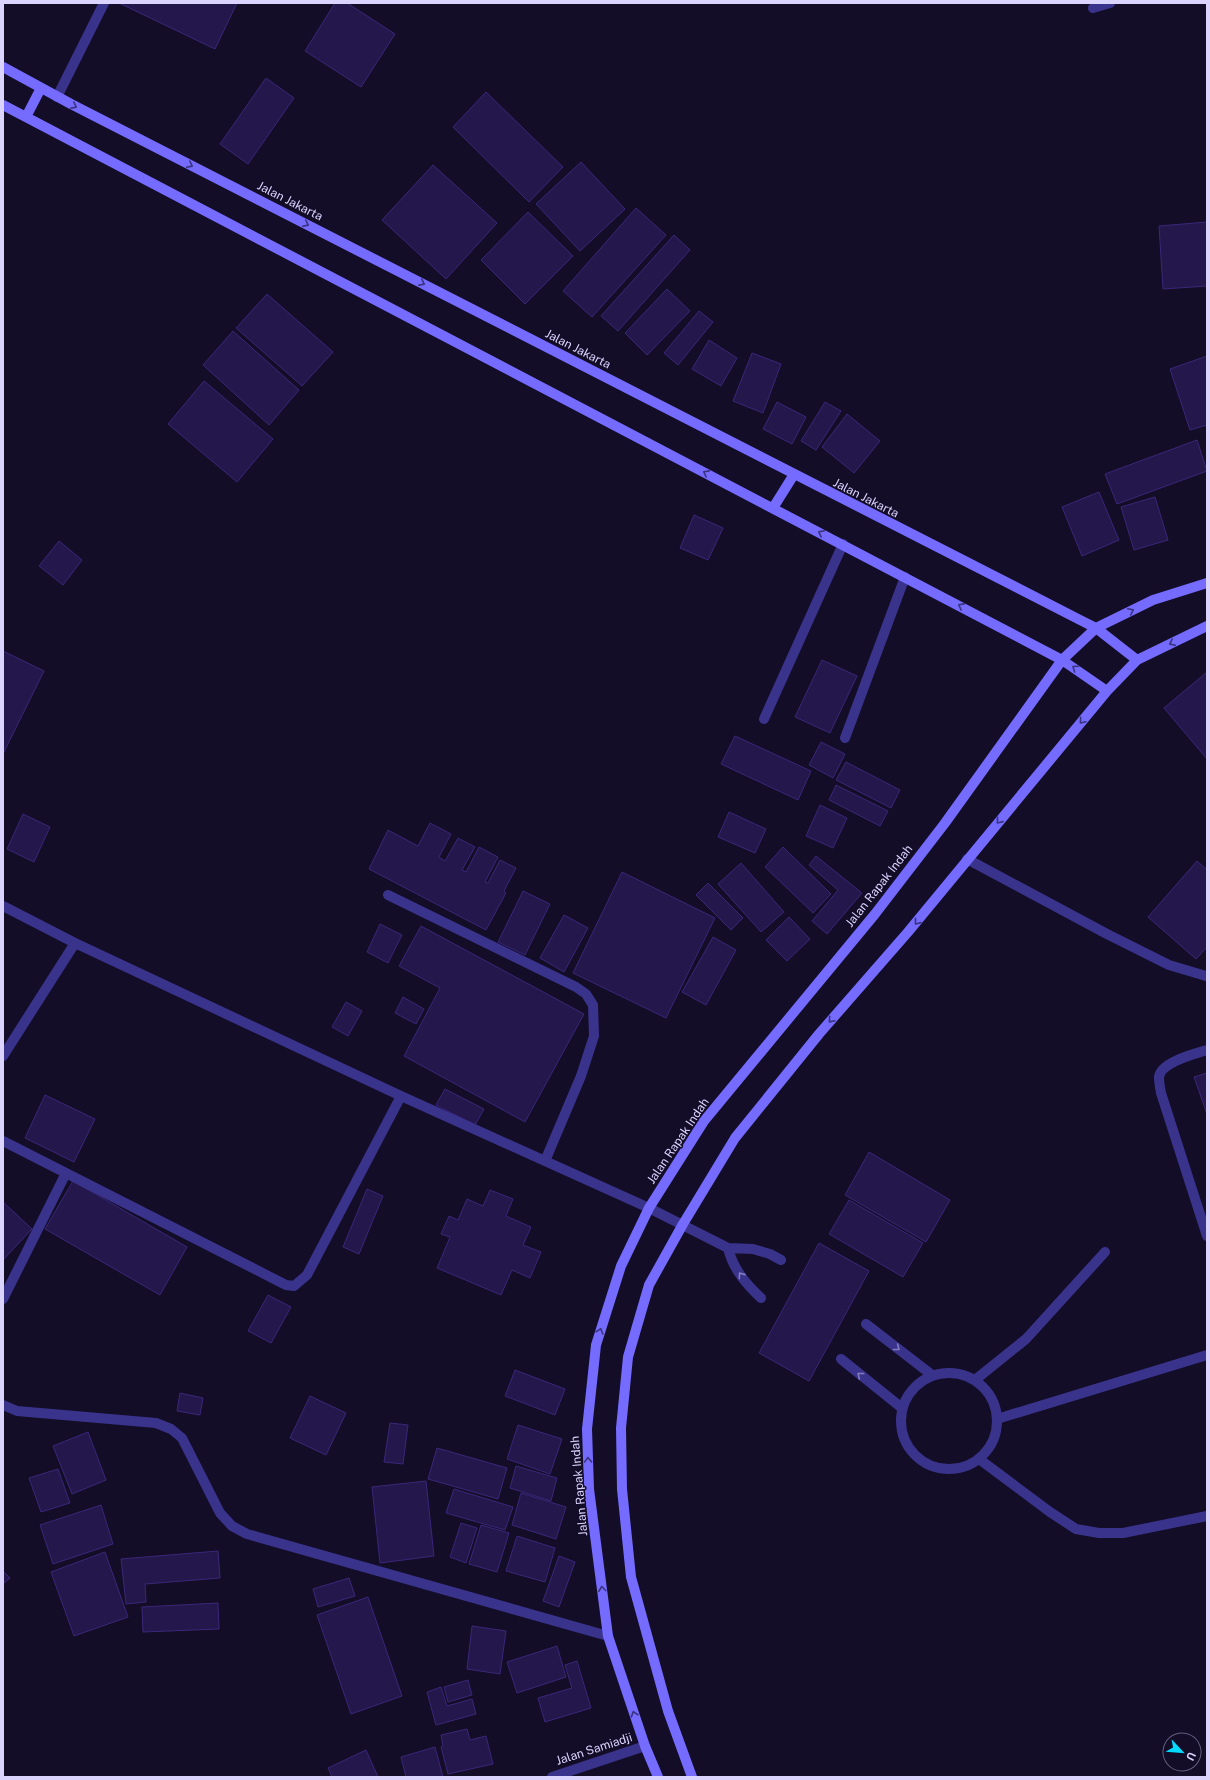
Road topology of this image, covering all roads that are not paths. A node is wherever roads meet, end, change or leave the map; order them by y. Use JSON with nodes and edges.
{"nodes":[{"id":1,"x":104,"y":3,"type":"edge"},
{"id":2,"x":1110,"y":3,"type":"edge"},
{"id":3,"x":1093,"y":8,"type":"dead end"},
{"id":4,"x":3,"y":67,"type":"edge"},
{"id":5,"x":41,"y":88,"type":"junction"},
{"id":6,"x":57,"y":97,"type":"junction"},
{"id":7,"x":3,"y":105,"type":"edge"},
{"id":8,"x":26,"y":117,"type":"junction"},
{"id":9,"x":793,"y":476,"type":"junction"},
{"id":10,"x":773,"y":508,"type":"junction"},
{"id":11,"x":843,"y":544,"type":"junction"},
{"id":12,"x":905,"y":577,"type":"junction"},
{"id":13,"x":1207,"y":583,"type":"edge"},
{"id":14,"x":1207,"y":626,"type":"edge"},
{"id":15,"x":1096,"y":628,"type":"junction"},
{"id":16,"x":1062,"y":660,"type":"junction"},
{"id":17,"x":1137,"y":660,"type":"junction"},
{"id":18,"x":1107,"y":691,"type":"junction"},
{"id":19,"x":764,"y":719,"type":"dead end"},
{"id":20,"x":845,"y":738,"type":"dead end"},
{"id":21,"x":967,"y":859,"type":"junction"},
{"id":22,"x":388,"y":895,"type":"dead end"},
{"id":23,"x":3,"y":906,"type":"edge"},
{"id":24,"x":75,"y":943,"type":"junction"},
{"id":25,"x":1206,"y":976,"type":"dead end"},
{"id":26,"x":1207,"y":1050,"type":"edge"},
{"id":27,"x":3,"y":1056,"type":"edge"},
{"id":28,"x":401,"y":1096,"type":"junction"},
{"id":29,"x":3,"y":1141,"type":"edge"},
{"id":30,"x":545,"y":1161,"type":"junction"},
{"id":31,"x":66,"y":1174,"type":"junction"},
{"id":32,"x":649,"y":1208,"type":"junction"},
{"id":33,"x":683,"y":1224,"type":"junction"},
{"id":34,"x":1207,"y":1236,"type":"edge"},
{"id":35,"x":728,"y":1248,"type":"junction"},
{"id":36,"x":1105,"y":1252,"type":"dead end"},
{"id":37,"x":781,"y":1260,"type":"dead end"},
{"id":38,"x":761,"y":1298,"type":"dead end"},
{"id":39,"x":3,"y":1299,"type":"edge"},
{"id":40,"x":866,"y":1324,"type":"dead end"},
{"id":41,"x":1207,"y":1354,"type":"edge"},
{"id":42,"x":841,"y":1359,"type":"dead end"},
{"id":43,"x":932,"y":1375,"type":"junction"},
{"id":44,"x":975,"y":1380,"type":"junction"},
{"id":45,"x":3,"y":1405,"type":"edge"},
{"id":46,"x":902,"y":1408,"type":"junction"},
{"id":47,"x":997,"y":1419,"type":"junction"},
{"id":48,"x":978,"y":1459,"type":"junction"},
{"id":49,"x":1207,"y":1516,"type":"edge"},
{"id":50,"x":608,"y":1636,"type":"junction"},
{"id":51,"x":645,"y":1746,"type":"junction"},
{"id":52,"x":552,"y":1777,"type":"edge"},
{"id":53,"x":658,"y":1777,"type":"edge"},
{"id":54,"x":692,"y":1777,"type":"edge"}],
"edges":[{"from":1,"to":6,"type":"street"},
{"from":2,"to":3,"type":"street"},
{"from":4,"to":5,"type":"main road","name":"Jalan Jakarta"},
{"from":5,"to":6,"type":"main road","name":"Jalan Jakarta"},
{"from":5,"to":8,"type":"main road"},
{"from":6,"to":9,"type":"main road","name":"Jalan Jakarta","one_way":true},
{"from":7,"to":8,"type":"main road"},
{"from":10,"to":8,"type":"main road","one_way":true},
{"from":9,"to":10,"type":"main road"},
{"from":9,"to":15,"type":"main road","name":"Jalan Jakarta"},
{"from":11,"to":10,"type":"main road","one_way":true},
{"from":11,"to":12,"type":"main road"},
{"from":11,"to":19,"type":"street"},
{"from":16,"to":12,"type":"main road","one_way":true},
{"from":12,"to":20,"type":"street"},
{"from":15,"to":13,"type":"main road","name":"Jalan Rapak Indah","one_way":true},
{"from":14,"to":17,"type":"main road","one_way":true},
{"from":15,"to":16,"type":"main road","name":"Jalan Rapak Indah"},
{"from":15,"to":17,"type":"main road","name":"Jalan Jakarta"},
{"from":18,"to":16,"type":"main road","one_way":true},
{"from":16,"to":32,"type":"main road","name":"Jalan Rapak Indah"},
{"from":17,"to":18,"type":"main road"},
{"from":18,"to":21,"type":"main road","one_way":true},
{"from":21,"to":25,"type":"street"},
{"from":21,"to":33,"type":"main road","one_way":true},
{"from":22,"to":30,"type":"street"},
{"from":23,"to":24,"type":"street"},
{"from":24,"to":27,"type":"street"},
{"from":24,"to":28,"type":"street"},
{"from":26,"to":34,"type":"street"},
{"from":28,"to":30,"type":"street"},
{"from":28,"to":31,"type":"street"},
{"from":29,"to":31,"type":"street"},
{"from":30,"to":32,"type":"street"},
{"from":31,"to":39,"type":"street"},
{"from":32,"to":33,"type":"street"},
{"from":50,"to":32,"type":"main road","name":"Jalan Rapak Indah","one_way":true},
{"from":33,"to":35,"type":"street"},
{"from":33,"to":54,"type":"main road"},
{"from":35,"to":37,"type":"street"},
{"from":38,"to":35,"type":"street","one_way":true},
{"from":36,"to":44,"type":"street"},
{"from":40,"to":43,"type":"street","one_way":true},
{"from":41,"to":47,"type":"street"},
{"from":46,"to":42,"type":"street","one_way":true},
{"from":43,"to":44,"type":"street"},
{"from":43,"to":46,"type":"street"},
{"from":44,"to":47,"type":"street"},
{"from":45,"to":50,"type":"street"},
{"from":46,"to":48,"type":"street"},
{"from":47,"to":48,"type":"street"},
{"from":48,"to":49,"type":"street"},
{"from":51,"to":50,"type":"main road","name":"Jalan Rapak Indah","one_way":true},
{"from":51,"to":52,"type":"street","name":"Jalan Samiadji"},
{"from":51,"to":53,"type":"main road","name":"Jalan Rapak Indah"}]}
